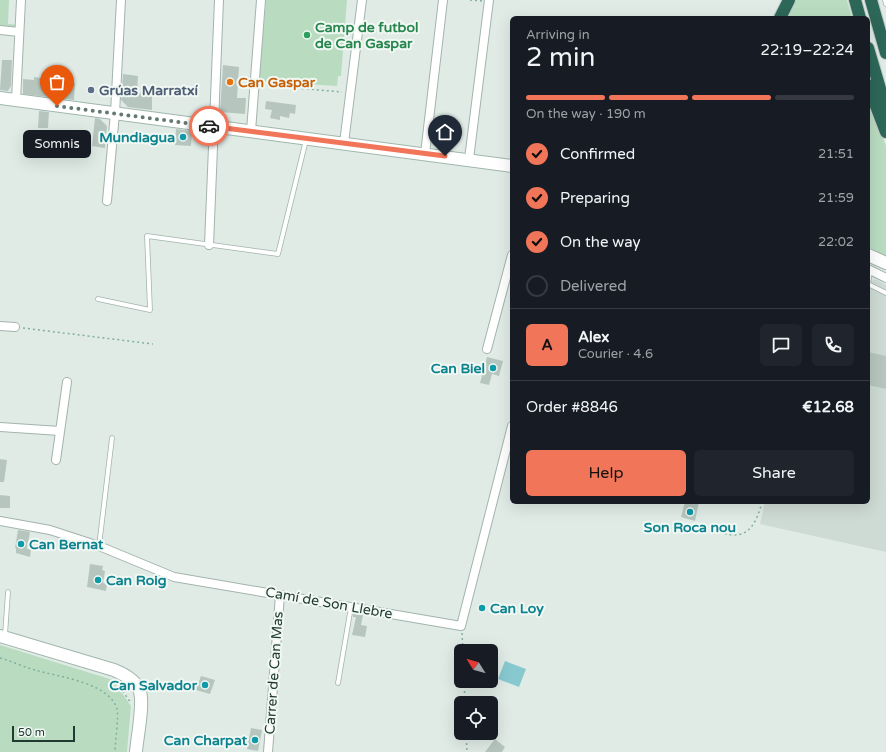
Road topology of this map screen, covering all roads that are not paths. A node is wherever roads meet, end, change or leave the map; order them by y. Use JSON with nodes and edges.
{"nodes":[{"id":1,"x":21,"y":0,"type":"edge"},
{"id":2,"x":121,"y":0,"type":"edge"},
{"id":3,"x":219,"y":0,"type":"edge"},
{"id":4,"x":261,"y":0,"type":"edge"},
{"id":5,"x":362,"y":0,"type":"edge"},
{"id":6,"x":443,"y":0,"type":"edge"},
{"id":7,"x":789,"y":0,"type":"edge"},
{"id":8,"x":855,"y":0,"type":"edge"},
{"id":9,"x":871,"y":0,"type":"edge"},
{"id":10,"x":885,"y":0,"type":"edge"},
{"id":11,"x":488,"y":1,"type":"edge"},
{"id":12,"x":886,"y":4,"type":"edge"},
{"id":13,"x":781,"y":16,"type":"edge"},
{"id":14,"x":859,"y":16,"type":"edge"},
{"id":15,"x":0,"y":30,"type":"edge"},
{"id":16,"x":20,"y":32,"type":"junction"},
{"id":17,"x":886,"y":53,"type":"edge"},
{"id":18,"x":870,"y":55,"type":"edge"},
{"id":19,"x":870,"y":90,"type":"edge"},
{"id":20,"x":0,"y":98,"type":"edge"},
{"id":21,"x":16,"y":100,"type":"junction"},
{"id":22,"x":886,"y":109,"type":"edge"},
{"id":23,"x":115,"y":113,"type":"junction"},
{"id":24,"x":214,"y":126,"type":"junction"},
{"id":25,"x":251,"y":131,"type":"junction"},
{"id":26,"x":886,"y":132,"type":"edge"},
{"id":27,"x":306,"y":138,"type":"junction"},
{"id":28,"x":344,"y":143,"type":"junction"},
{"id":29,"x":425,"y":154,"type":"junction"},
{"id":30,"x":470,"y":159,"type":"junction"},
{"id":31,"x":510,"y":166,"type":"edge"},
{"id":32,"x":107,"y":201,"type":"dead end"},
{"id":33,"x":209,"y":245,"type":"junction"},
{"id":34,"x":870,"y":256,"type":"edge"},
{"id":35,"x":510,"y":263,"type":"edge"},
{"id":36,"x":886,"y":263,"type":"edge"},
{"id":37,"x":870,"y":270,"type":"edge"},
{"id":38,"x":886,"y":278,"type":"edge"},
{"id":39,"x":870,"y":285,"type":"edge"},
{"id":40,"x":886,"y":293,"type":"edge"},
{"id":41,"x":98,"y":299,"type":"dead end"},
{"id":42,"x":0,"y":326,"type":"edge"},
{"id":43,"x":15,"y":327,"type":"road end"},
{"id":44,"x":487,"y":349,"type":"dead end"},
{"id":45,"x":67,"y":382,"type":"dead end"},
{"id":46,"x":0,"y":427,"type":"edge"},
{"id":47,"x":60,"y":431,"type":"junction"},
{"id":48,"x":510,"y":434,"type":"edge"},
{"id":49,"x":112,"y":438,"type":"dead end"},
{"id":50,"x":56,"y":460,"type":"dead end"},
{"id":51,"x":0,"y":521,"type":"edge"},
{"id":52,"x":99,"y":546,"type":"junction"},
{"id":53,"x":8,"y":592,"type":"dead end"},
{"id":54,"x":280,"y":595,"type":"junction"},
{"id":55,"x":350,"y":607,"type":"junction"},
{"id":56,"x":2,"y":637,"type":"edge"},
{"id":57,"x":338,"y":683,"type":"dead end"},
{"id":58,"x":136,"y":752,"type":"edge"},
{"id":59,"x":268,"y":752,"type":"edge"}],
"edges":[{"from":1,"to":16,"type":"street"},
{"from":2,"to":23,"type":"street"},
{"from":3,"to":24,"type":"street"},
{"from":4,"to":25,"type":"street"},
{"from":5,"to":28,"type":"street"},
{"from":6,"to":29,"type":"street"},
{"from":7,"to":13,"type":"highway"},
{"from":8,"to":14,"type":"highway"},
{"from":9,"to":17,"type":"highway"},
{"from":10,"to":12,"type":"lane"},
{"from":11,"to":30,"type":"street"},
{"from":15,"to":16,"type":"street"},
{"from":16,"to":21,"type":"street"},
{"from":18,"to":22,"type":"highway"},
{"from":19,"to":26,"type":"highway"},
{"from":20,"to":21,"type":"street"},
{"from":21,"to":23,"type":"street"},
{"from":23,"to":24,"type":"street"},
{"from":23,"to":32,"type":"street"},
{"from":24,"to":25,"type":"street"},
{"from":24,"to":33,"type":"street"},
{"from":25,"to":27,"type":"street"},
{"from":27,"to":28,"type":"street"},
{"from":27,"to":33,"type":"lane"},
{"from":28,"to":29,"type":"street"},
{"from":29,"to":30,"type":"street"},
{"from":30,"to":31,"type":"street"},
{"from":33,"to":41,"type":"lane"},
{"from":34,"to":36,"type":"street"},
{"from":35,"to":44,"type":"street"},
{"from":37,"to":38,"type":"street"},
{"from":39,"to":40,"type":"lane"},
{"from":42,"to":43,"type":"street"},
{"from":45,"to":47,"type":"street"},
{"from":46,"to":47,"type":"street"},
{"from":47,"to":50,"type":"street"},
{"from":48,"to":55,"type":"street","name":"Camí de Son Llebre"},
{"from":49,"to":52,"type":"lane"},
{"from":51,"to":52,"type":"street","name":"Camí de Son Llebre"},
{"from":52,"to":54,"type":"street","name":"Camí de Son Llebre"},
{"from":53,"to":56,"type":"lane"},
{"from":54,"to":55,"type":"street","name":"Camí de Son Llebre"},
{"from":54,"to":59,"type":"street","name":"Carrer de Can Mas"},
{"from":55,"to":57,"type":"lane"},
{"from":56,"to":58,"type":"street"}]}
